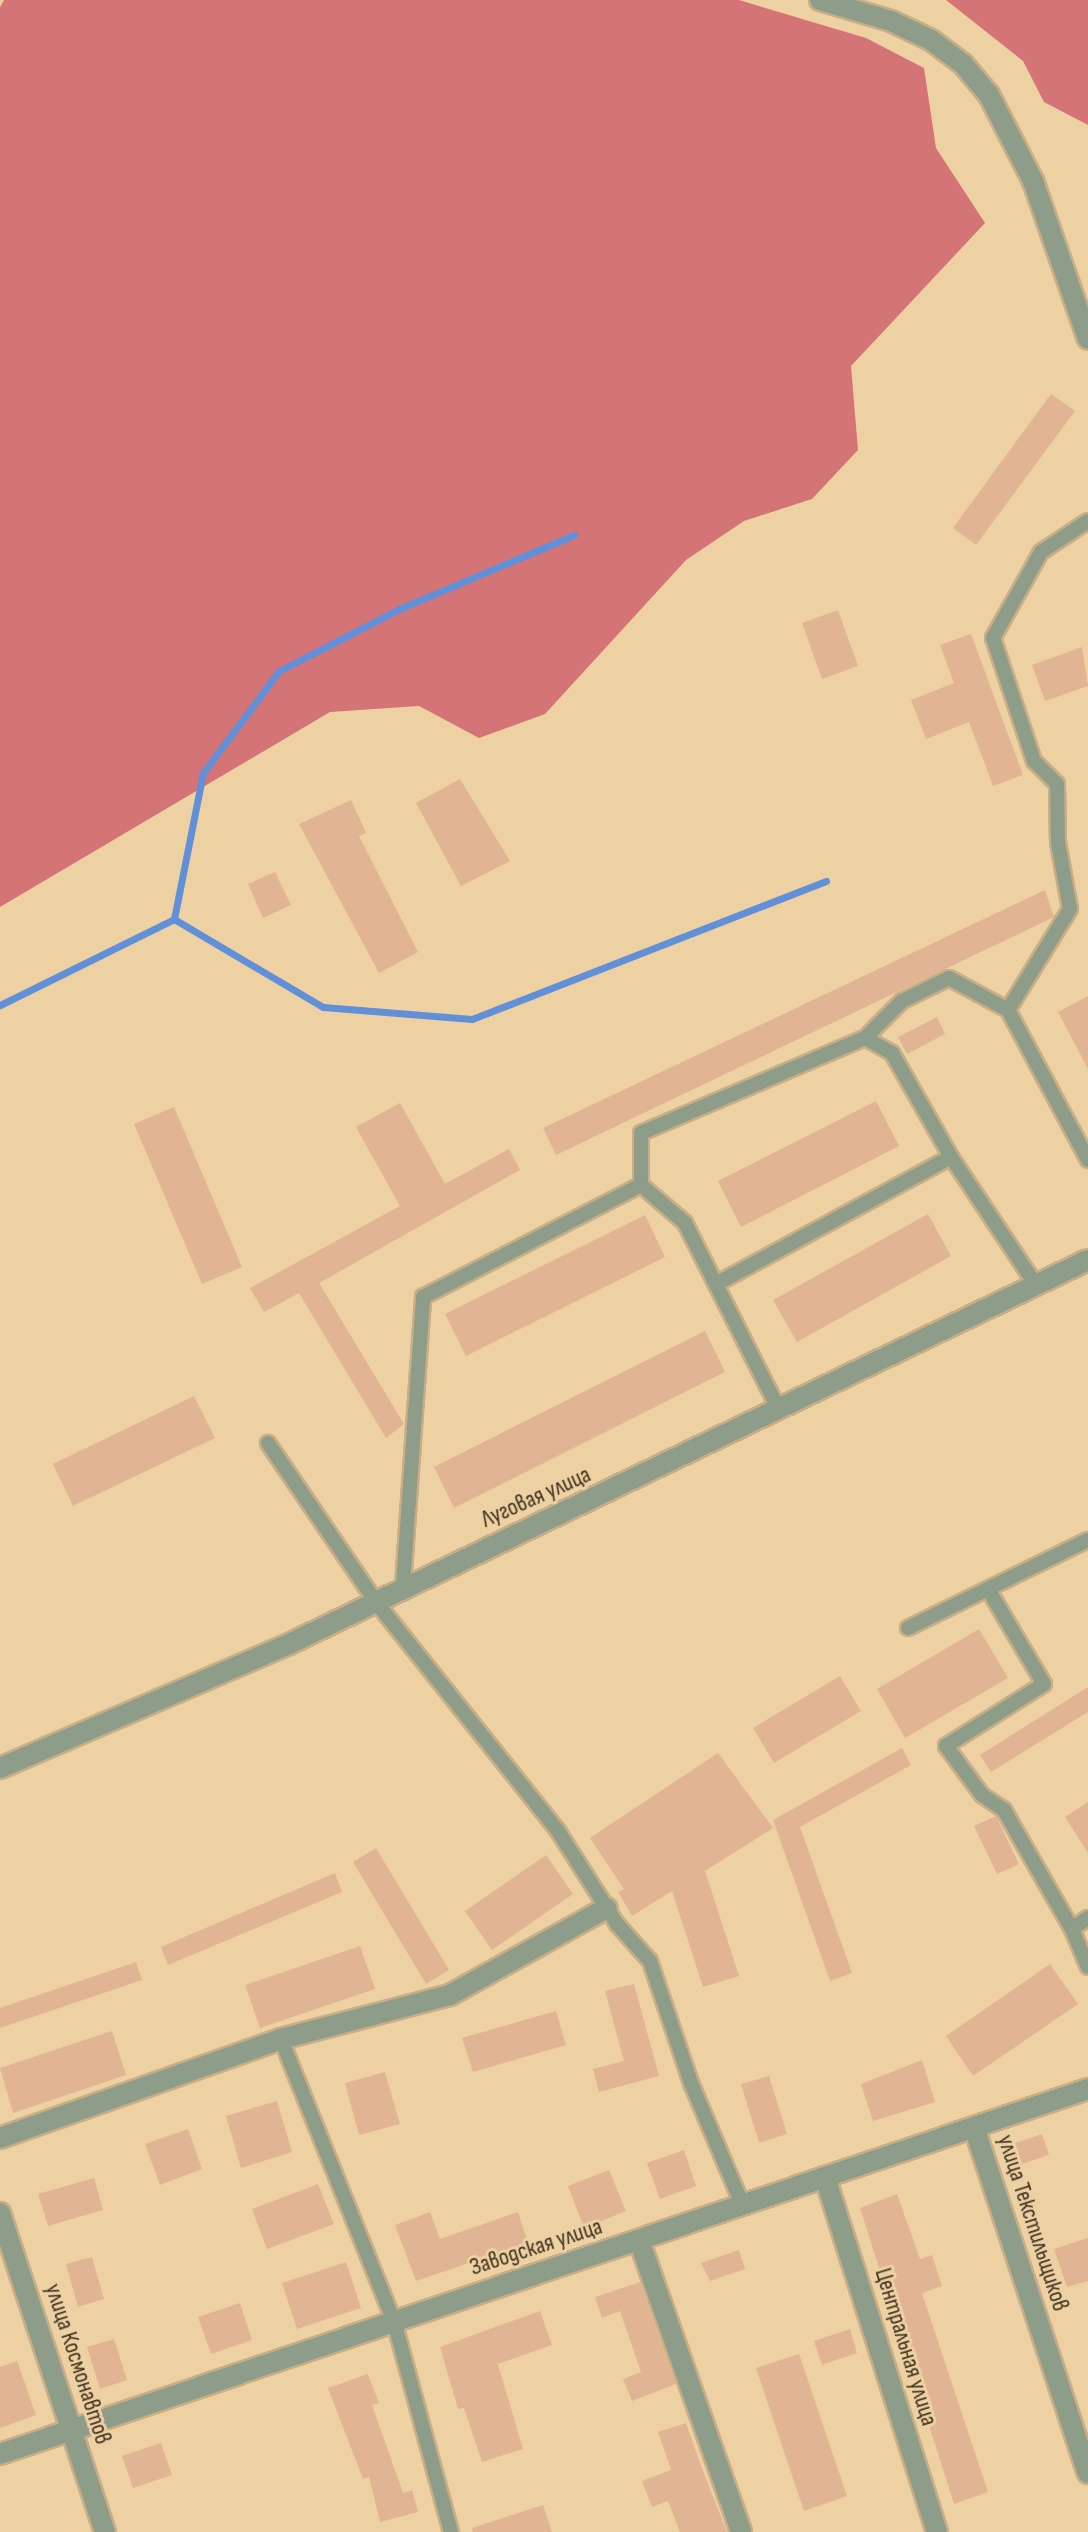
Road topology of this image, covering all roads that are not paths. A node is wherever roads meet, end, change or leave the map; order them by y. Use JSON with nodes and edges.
{"nodes":[{"id":1,"x":820,"y":0,"type":"edge"},
{"id":2,"x":1088,"y":339,"type":"edge"},
{"id":3,"x":1088,"y":521,"type":"edge"},
{"id":4,"x":1008,"y":1010,"type":"junction"},
{"id":5,"x":865,"y":1038,"type":"junction"},
{"id":6,"x":951,"y":1157,"type":"junction"},
{"id":7,"x":1088,"y":1160,"type":"edge"},
{"id":8,"x":641,"y":1185,"type":"junction"},
{"id":9,"x":1088,"y":1260,"type":"edge"},
{"id":10,"x":716,"y":1284,"type":"junction"},
{"id":11,"x":1036,"y":1285,"type":"junction"},
{"id":12,"x":779,"y":1410,"type":"junction"},
{"id":13,"x":268,"y":1443,"type":"dead end"},
{"id":14,"x":1088,"y":1540,"type":"edge"},
{"id":15,"x":403,"y":1585,"type":"junction"},
{"id":16,"x":988,"y":1589,"type":"junction"},
{"id":17,"x":376,"y":1602,"type":"junction"},
{"id":18,"x":908,"y":1628,"type":"dead end"},
{"id":19,"x":0,"y":1768,"type":"edge"},
{"id":20,"x":607,"y":1908,"type":"junction"},
{"id":21,"x":1088,"y":1918,"type":"edge"},
{"id":22,"x":1072,"y":1929,"type":"junction"},
{"id":23,"x":1088,"y":1967,"type":"edge"},
{"id":24,"x":281,"y":2039,"type":"junction"},
{"id":25,"x":1088,"y":2089,"type":"edge"},
{"id":26,"x":974,"y":2127,"type":"junction"},
{"id":27,"x":0,"y":2138,"type":"edge"},
{"id":28,"x":825,"y":2177,"type":"junction"},
{"id":29,"x":742,"y":2204,"type":"junction"},
{"id":30,"x":0,"y":2213,"type":"edge"},
{"id":31,"x":639,"y":2240,"type":"junction"},
{"id":32,"x":394,"y":2321,"type":"junction"},
{"id":33,"x":73,"y":2429,"type":"junction"},
{"id":34,"x":0,"y":2454,"type":"edge"},
{"id":35,"x":1088,"y":2473,"type":"edge"},
{"id":36,"x":105,"y":2532,"type":"edge"},
{"id":37,"x":451,"y":2532,"type":"edge"},
{"id":38,"x":741,"y":2532,"type":"edge"},
{"id":39,"x":937,"y":2532,"type":"edge"}],
"edges":[{"from":1,"to":2,"type":"street"},
{"from":3,"to":4,"type":"lane"},
{"from":4,"to":5,"type":"lane"},
{"from":4,"to":7,"type":"lane"},
{"from":5,"to":6,"type":"lane"},
{"from":5,"to":8,"type":"lane"},
{"from":6,"to":10,"type":"lane"},
{"from":6,"to":11,"type":"lane"},
{"from":8,"to":10,"type":"lane"},
{"from":8,"to":15,"type":"lane"},
{"from":9,"to":11,"type":"street","name":"Луговая улица"},
{"from":10,"to":12,"type":"lane"},
{"from":11,"to":12,"type":"street","name":"Луговая улица"},
{"from":12,"to":15,"type":"street","name":"Луговая улица"},
{"from":13,"to":17,"type":"lane"},
{"from":14,"to":16,"type":"lane"},
{"from":15,"to":17,"type":"street","name":"Луговая улица"},
{"from":16,"to":18,"type":"lane"},
{"from":16,"to":22,"type":"lane"},
{"from":17,"to":19,"type":"street","name":"Луговая улица"},
{"from":17,"to":20,"type":"lane"},
{"from":20,"to":24,"type":"street"},
{"from":20,"to":29,"type":"lane"},
{"from":21,"to":22,"type":"lane"},
{"from":22,"to":23,"type":"lane"},
{"from":24,"to":27,"type":"street"},
{"from":24,"to":32,"type":"lane"},
{"from":25,"to":26,"type":"street","name":"Заводская улица"},
{"from":26,"to":28,"type":"street","name":"Заводская улица"},
{"from":26,"to":35,"type":"street","name":"улица Текстильщиков"},
{"from":28,"to":29,"type":"street","name":"Заводская улица"},
{"from":28,"to":39,"type":"street","name":"Центральная улица"},
{"from":29,"to":31,"type":"street","name":"Заводская улица"},
{"from":30,"to":33,"type":"street","name":"улица Космонавтов"},
{"from":31,"to":32,"type":"street","name":"Заводская улица"},
{"from":31,"to":38,"type":"street"},
{"from":32,"to":33,"type":"street","name":"Заводская улица"},
{"from":32,"to":37,"type":"lane"},
{"from":33,"to":34,"type":"street","name":"Заводская улица"},
{"from":33,"to":36,"type":"street","name":"улица Космонавтов"}]}
